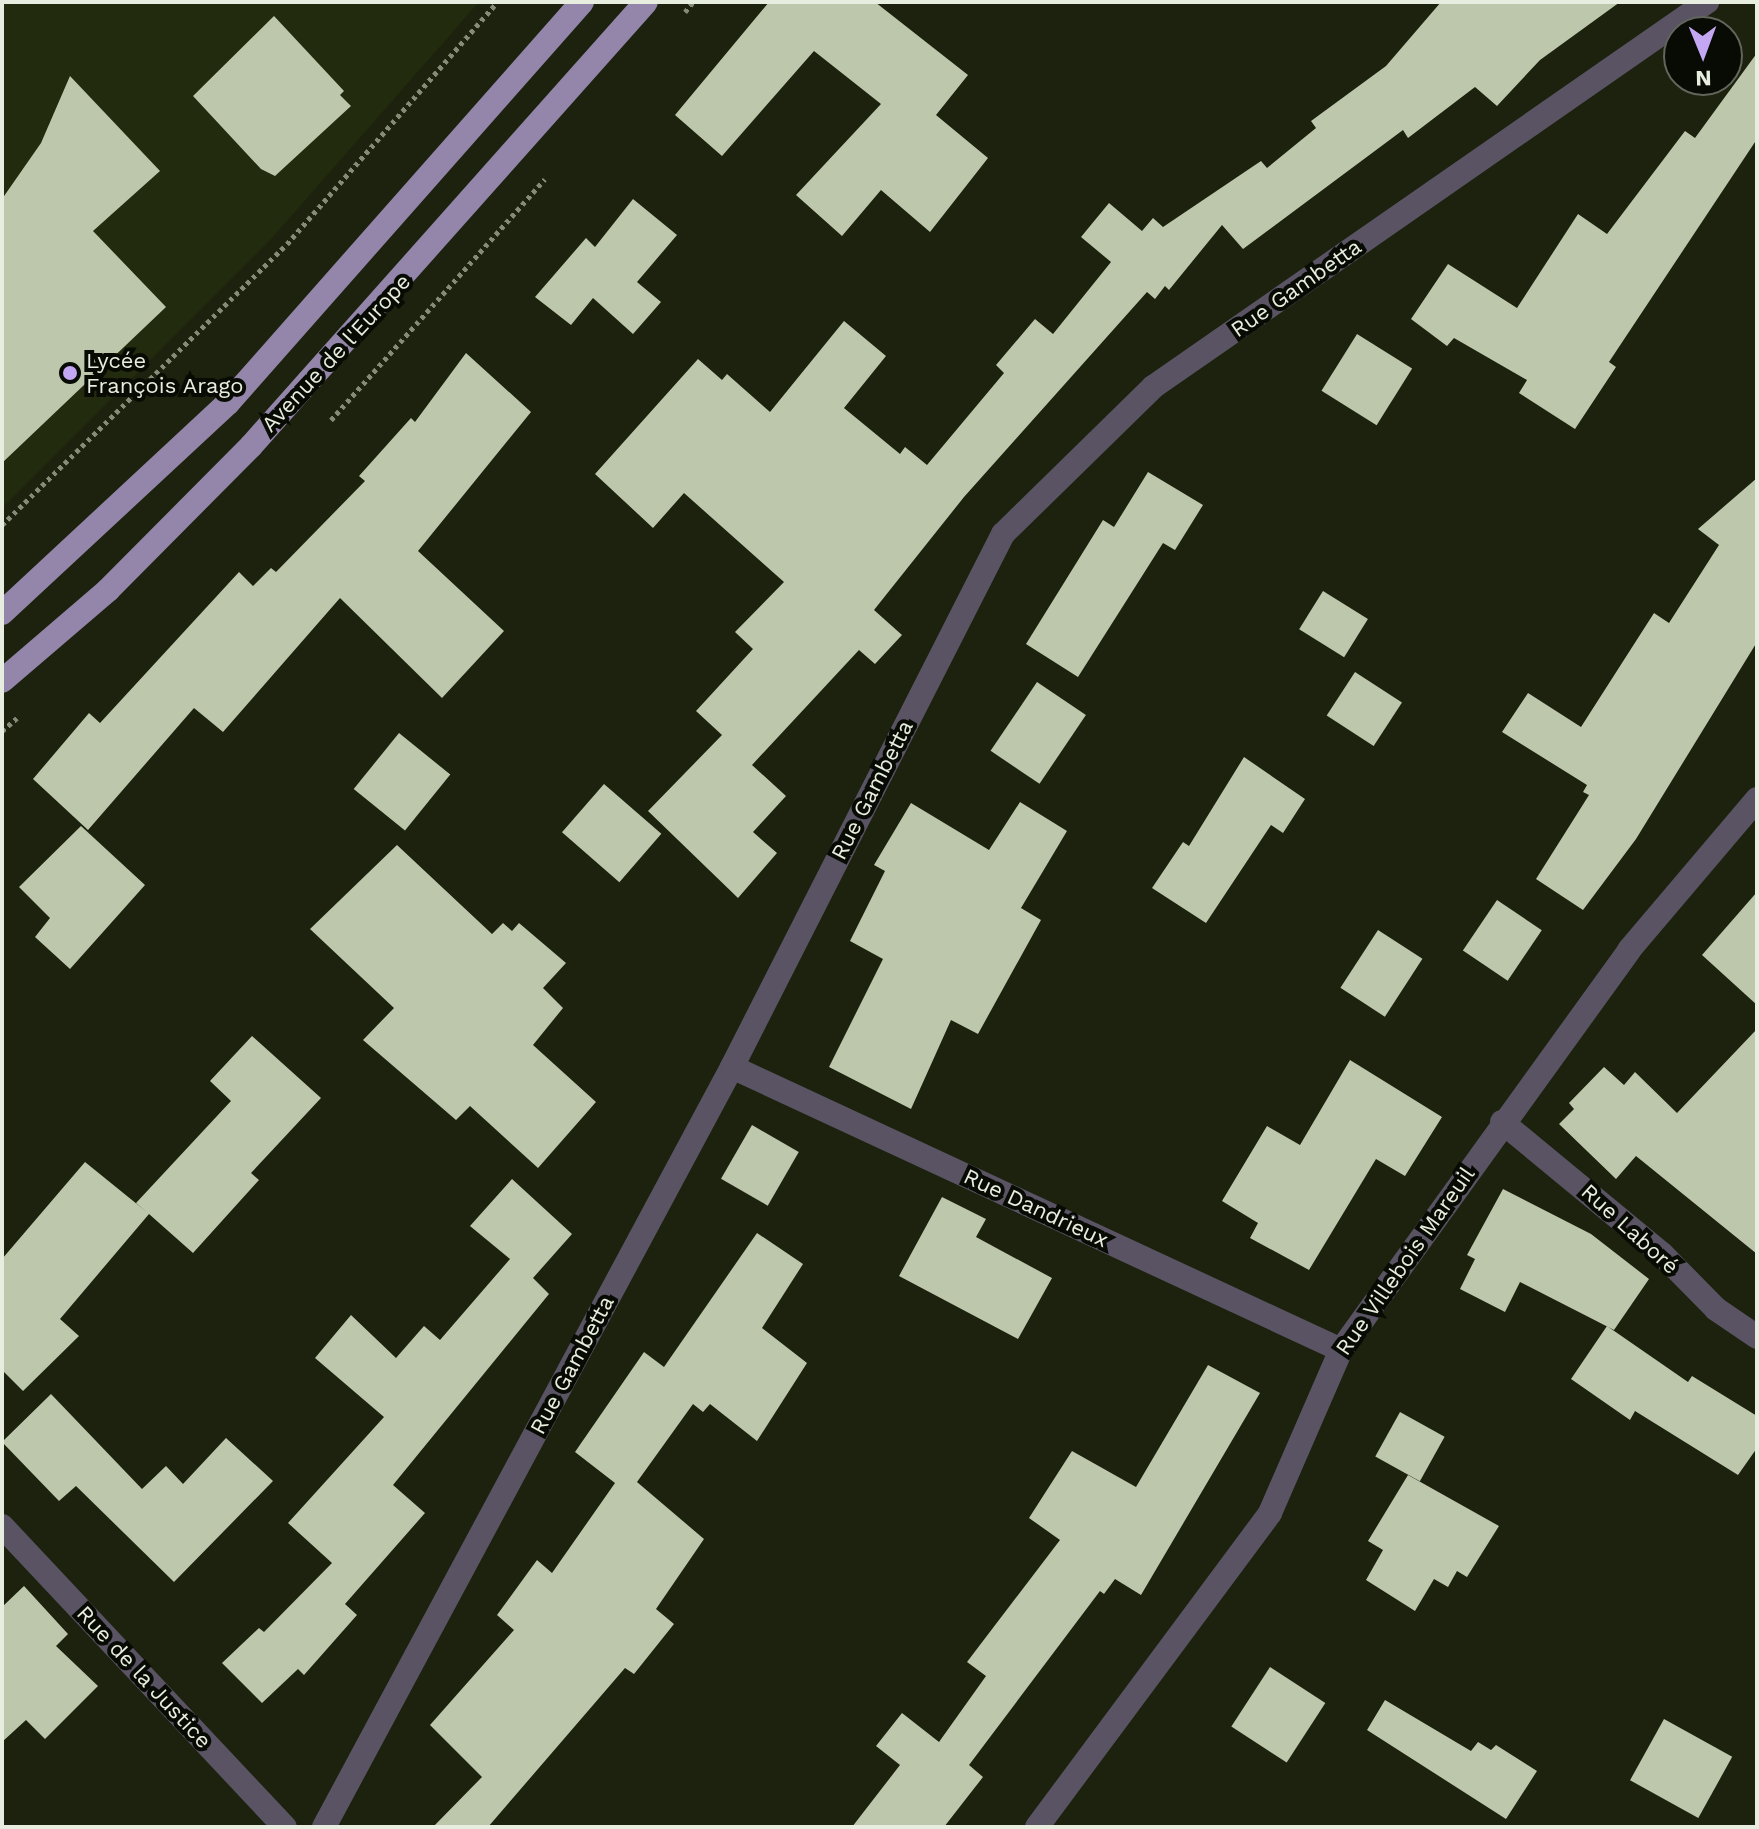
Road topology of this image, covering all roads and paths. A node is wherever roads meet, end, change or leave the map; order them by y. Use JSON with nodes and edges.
{"nodes":[{"id":1,"x":497,"y":2,"type":"edge"},
{"id":2,"x":582,"y":2,"type":"edge"},
{"id":3,"x":646,"y":2,"type":"edge"},
{"id":4,"x":1707,"y":2,"type":"edge"},
{"id":5,"x":2,"y":525,"type":"edge"},
{"id":6,"x":2,"y":613,"type":"edge"},
{"id":7,"x":2,"y":681,"type":"edge"},
{"id":8,"x":1757,"y":799,"type":"edge"},
{"id":9,"x":732,"y":1067,"type":"junction"},
{"id":10,"x":1502,"y":1122,"type":"junction"},
{"id":11,"x":1757,"y":1337,"type":"edge"},
{"id":12,"x":1341,"y":1350,"type":"junction"},
{"id":13,"x":2,"y":1526,"type":"edge"},
{"id":14,"x":285,"y":1827,"type":"edge"},
{"id":15,"x":324,"y":1827,"type":"edge"},
{"id":16,"x":1037,"y":1827,"type":"edge"}],
"edges":[{"from":1,"to":5,"type":"path"},
{"from":2,"to":6,"type":"main road","name":"Avenue de l'Europe"},
{"from":3,"to":7,"type":"main road","name":"Avenue de l'Europe"},
{"from":4,"to":9,"type":"street","name":"Rue Gambetta"},
{"from":8,"to":10,"type":"street","name":"Rue Villebois Mareuil"},
{"from":9,"to":12,"type":"street","name":"Rue Dandrieux"},
{"from":9,"to":15,"type":"street","name":"Rue Gambetta"},
{"from":10,"to":11,"type":"street","name":"Rue Laboré"},
{"from":10,"to":12,"type":"street","name":"Rue Villebois Mareuil"},
{"from":12,"to":16,"type":"street","name":"Rue Villebois Mareuil"},
{"from":13,"to":14,"type":"street","name":"Rue de la Justice"}]}
